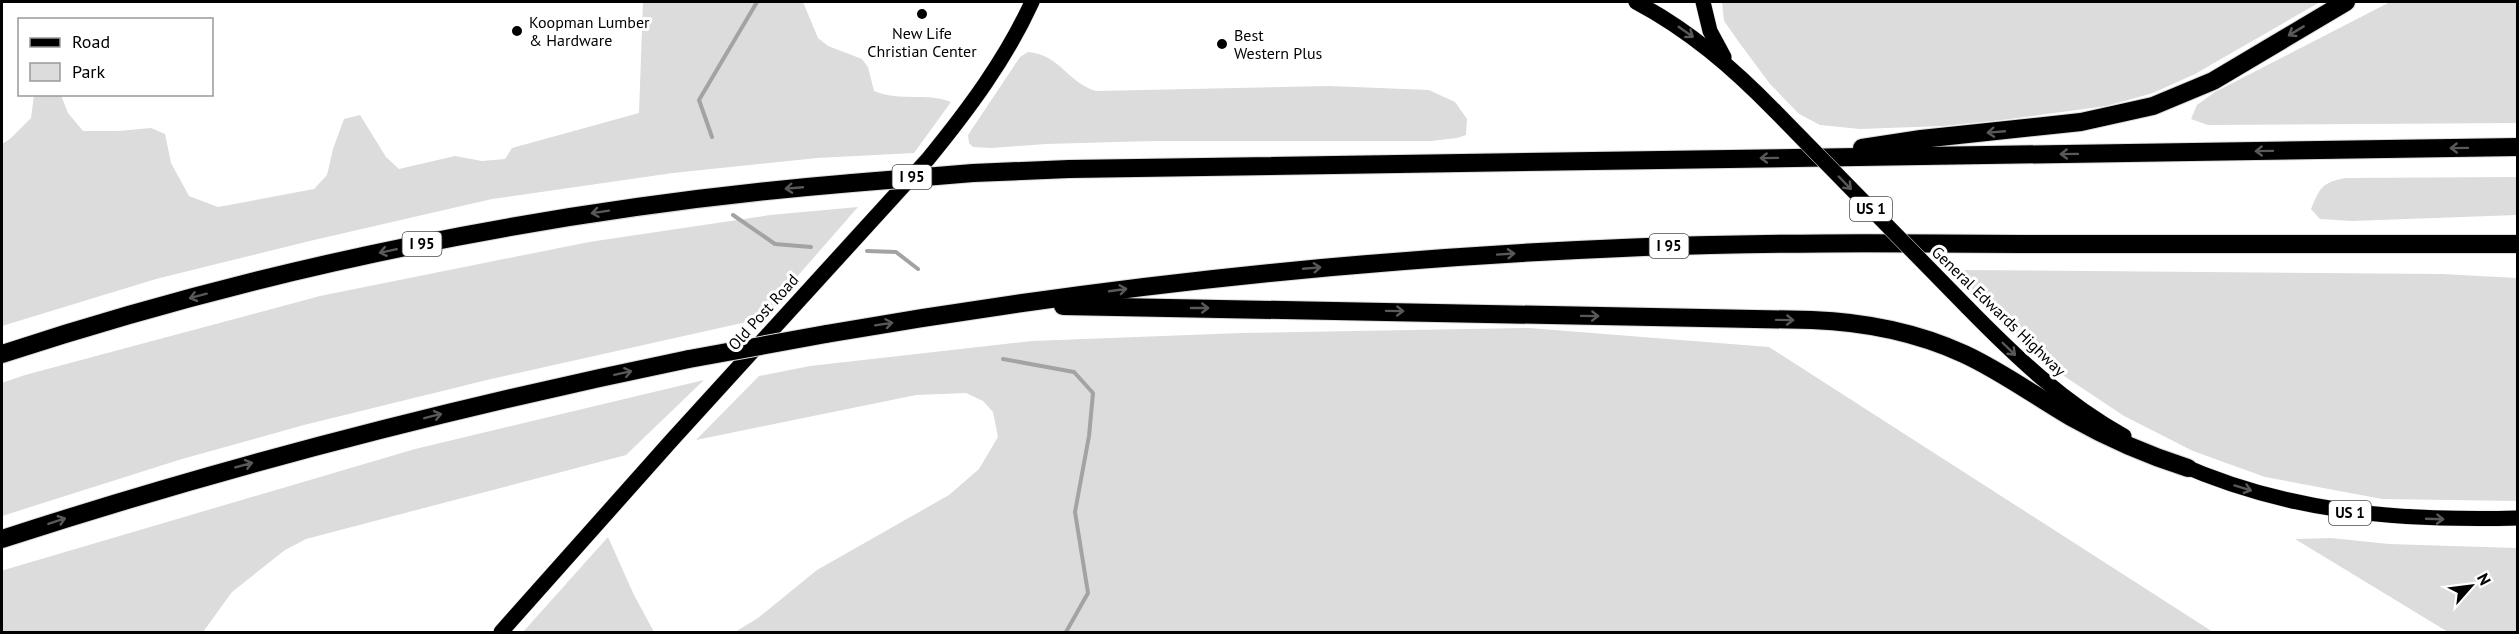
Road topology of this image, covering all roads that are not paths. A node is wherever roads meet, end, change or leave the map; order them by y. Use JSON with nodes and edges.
{"nodes":[{"id":1,"x":1032,"y":2,"type":"edge"},
{"id":2,"x":1636,"y":2,"type":"edge"},
{"id":3,"x":1703,"y":2,"type":"edge"},
{"id":4,"x":2346,"y":2,"type":"edge"},
{"id":5,"x":1733,"y":69,"type":"junction"},
{"id":6,"x":2517,"y":147,"type":"edge"},
{"id":7,"x":1797,"y":158,"type":"junction"},
{"id":8,"x":2517,"y":244,"type":"edge"},
{"id":9,"x":1016,"y":304,"type":"junction"},
{"id":10,"x":2,"y":354,"type":"edge"},
{"id":11,"x":2188,"y":468,"type":"junction"},
{"id":12,"x":2517,"y":518,"type":"edge"},
{"id":13,"x":2,"y":539,"type":"edge"},
{"id":14,"x":501,"y":633,"type":"edge"}],
"edges":[{"from":1,"to":14,"type":"main road","name":"Old Post Road"},
{"from":2,"to":5,"type":"main road","name":"General Edwards Highway","number":"US 1","one_way":true},
{"from":3,"to":5,"type":"main road"},
{"from":4,"to":7,"type":"highway","one_way":true},
{"from":5,"to":11,"type":"main road","name":"General Edwards Highway","number":"US 1","one_way":true,"bridge":true},
{"from":6,"to":7,"type":"highway","number":"I 95","one_way":true},
{"from":7,"to":10,"type":"highway","number":"I 95","one_way":true,"bridge":true},
{"from":9,"to":8,"type":"highway","number":"I 95","one_way":true},
{"from":9,"to":11,"type":"highway","one_way":true},
{"from":13,"to":9,"type":"highway","number":"I 95","one_way":true,"bridge":true},
{"from":11,"to":12,"type":"main road","name":"General Edwards Highway","number":"US 1","one_way":true}]}
